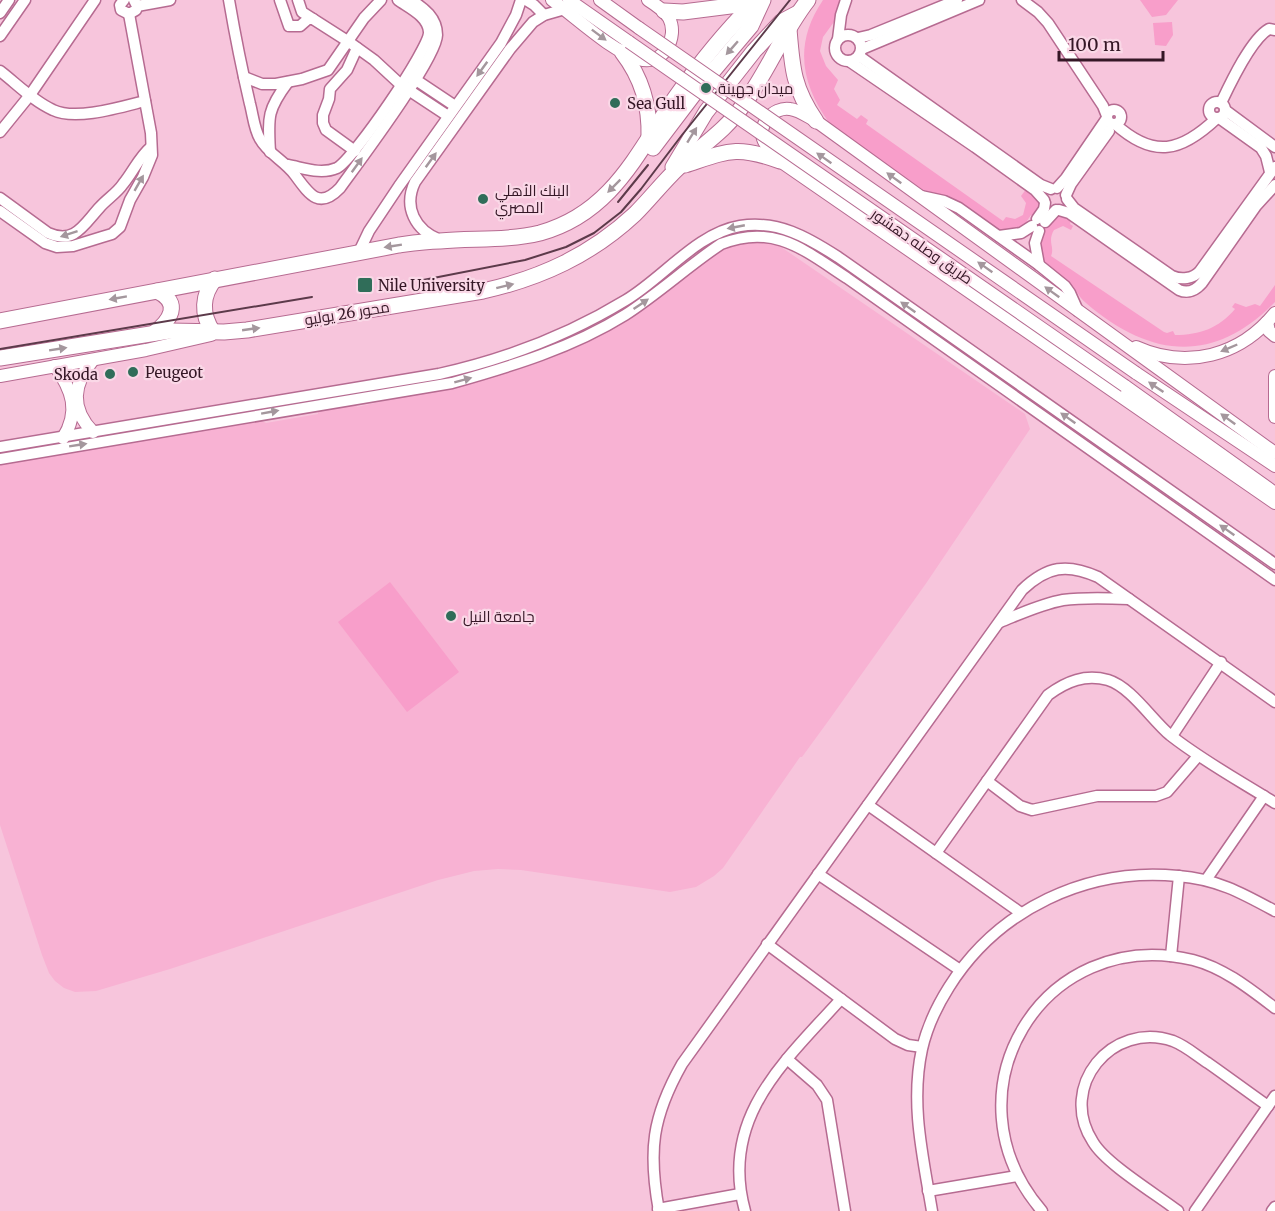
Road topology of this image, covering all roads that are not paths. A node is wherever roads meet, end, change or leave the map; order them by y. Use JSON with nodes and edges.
{"nodes":[{"id":1,"x":9,"y":0,"type":"edge"},
{"id":2,"x":25,"y":0,"type":"edge"},
{"id":3,"x":95,"y":0,"type":"edge"},
{"id":4,"x":122,"y":0,"type":"edge"},
{"id":5,"x":170,"y":0,"type":"edge"},
{"id":6,"x":230,"y":0,"type":"edge"},
{"id":7,"x":280,"y":0,"type":"edge"},
{"id":8,"x":298,"y":0,"type":"edge"},
{"id":9,"x":381,"y":0,"type":"edge"},
{"id":10,"x":398,"y":0,"type":"edge"},
{"id":11,"x":411,"y":0,"type":"edge"},
{"id":12,"x":521,"y":0,"type":"edge"},
{"id":13,"x":526,"y":0,"type":"edge"},
{"id":14,"x":552,"y":0,"type":"edge"},
{"id":15,"x":600,"y":0,"type":"edge"},
{"id":16,"x":648,"y":0,"type":"edge"},
{"id":17,"x":808,"y":0,"type":"edge"},
{"id":18,"x":846,"y":0,"type":"edge"},
{"id":19,"x":851,"y":0,"type":"edge"},
{"id":20,"x":957,"y":0,"type":"edge"},
{"id":21,"x":979,"y":0,"type":"edge"},
{"id":22,"x":1022,"y":0,"type":"edge"},
{"id":23,"x":1030,"y":0,"type":"edge"},
{"id":24,"x":758,"y":1,"type":"edge"},
{"id":25,"x":567,"y":5,"type":"edge"},
{"id":26,"x":133,"y":7,"type":"edge"},
{"id":27,"x":664,"y":11,"type":"junction"},
{"id":28,"x":0,"y":13,"type":"edge"},
{"id":29,"x":798,"y":13,"type":"junction"},
{"id":30,"x":544,"y":15,"type":"junction"},
{"id":31,"x":313,"y":19,"type":"junction"},
{"id":32,"x":789,"y":29,"type":"junction"},
{"id":33,"x":1275,"y":30,"type":"edge"},
{"id":34,"x":0,"y":36,"type":"edge"},
{"id":35,"x":838,"y":39,"type":"junction"},
{"id":36,"x":353,"y":45,"type":"junction"},
{"id":37,"x":505,"y":46,"type":"junction"},
{"id":38,"x":856,"y":48,"type":"junction"},
{"id":39,"x":622,"y":52,"type":"junction"},
{"id":40,"x":0,"y":71,"type":"edge"},
{"id":41,"x":244,"y":77,"type":"junction"},
{"id":42,"x":412,"y":77,"type":"junction"},
{"id":43,"x":288,"y":82,"type":"junction"},
{"id":44,"x":405,"y":87,"type":"junction"},
{"id":45,"x":30,"y":95,"type":"junction"},
{"id":46,"x":145,"y":101,"type":"junction"},
{"id":47,"x":455,"y":106,"type":"junction"},
{"id":48,"x":1218,"y":113,"type":"junction"},
{"id":49,"x":448,"y":116,"type":"junction"},
{"id":50,"x":1113,"y":119,"type":"junction"},
{"id":51,"x":816,"y":121,"type":"junction"},
{"id":52,"x":0,"y":132,"type":"edge"},
{"id":53,"x":649,"y":139,"type":"junction"},
{"id":54,"x":152,"y":147,"type":"junction"},
{"id":55,"x":1275,"y":147,"type":"edge"},
{"id":56,"x":355,"y":151,"type":"junction"},
{"id":57,"x":270,"y":152,"type":"junction"},
{"id":58,"x":637,"y":158,"type":"junction"},
{"id":59,"x":780,"y":161,"type":"junction"},
{"id":60,"x":288,"y":165,"type":"junction"},
{"id":61,"x":679,"y":166,"type":"junction"},
{"id":62,"x":1273,"y":170,"type":"edge"},
{"id":63,"x":322,"y":171,"type":"junction"},
{"id":64,"x":662,"y":185,"type":"junction"},
{"id":65,"x":1275,"y":185,"type":"edge"},
{"id":66,"x":399,"y":186,"type":"junction"},
{"id":67,"x":1054,"y":188,"type":"junction"},
{"id":68,"x":307,"y":191,"type":"junction"},
{"id":69,"x":335,"y":193,"type":"junction"},
{"id":70,"x":411,"y":193,"type":"junction"},
{"id":71,"x":918,"y":195,"type":"junction"},
{"id":72,"x":111,"y":197,"type":"junction"},
{"id":73,"x":1067,"y":197,"type":"junction"},
{"id":74,"x":0,"y":198,"type":"edge"},
{"id":75,"x":1045,"y":202,"type":"junction"},
{"id":76,"x":126,"y":208,"type":"junction"},
{"id":77,"x":1057,"y":210,"type":"junction"},
{"id":78,"x":0,"y":211,"type":"edge"},
{"id":79,"x":90,"y":220,"type":"junction"},
{"id":80,"x":1038,"y":225,"type":"junction"},
{"id":81,"x":999,"y":236,"type":"junction"},
{"id":82,"x":102,"y":237,"type":"junction"},
{"id":83,"x":440,"y":241,"type":"junction"},
{"id":84,"x":359,"y":252,"type":"junction"},
{"id":85,"x":1039,"y":265,"type":"junction"},
{"id":86,"x":215,"y":279,"type":"junction"},
{"id":87,"x":1198,"y":279,"type":"junction"},
{"id":88,"x":1178,"y":284,"type":"junction"},
{"id":89,"x":157,"y":291,"type":"junction"},
{"id":90,"x":1078,"y":311,"type":"junction"},
{"id":91,"x":1271,"y":318,"type":"edge"},
{"id":92,"x":0,"y":321,"type":"edge"},
{"id":93,"x":219,"y":332,"type":"junction"},
{"id":94,"x":154,"y":333,"type":"junction"},
{"id":95,"x":1275,"y":336,"type":"edge"},
{"id":96,"x":1114,"y":337,"type":"junction"},
{"id":97,"x":0,"y":358,"type":"edge"},
{"id":98,"x":93,"y":360,"type":"junction"},
{"id":99,"x":55,"y":366,"type":"junction"},
{"id":100,"x":0,"y":376,"type":"edge"},
{"id":101,"x":1275,"y":376,"type":"edge"},
{"id":102,"x":343,"y":395,"type":"junction"},
{"id":103,"x":331,"y":397,"type":"junction"},
{"id":104,"x":1275,"y":417,"type":"edge"},
{"id":105,"x":93,"y":432,"type":"junction"},
{"id":106,"x":63,"y":438,"type":"junction"},
{"id":107,"x":0,"y":447,"type":"edge"},
{"id":108,"x":1275,"y":453,"type":"edge"},
{"id":109,"x":0,"y":459,"type":"edge"},
{"id":110,"x":1275,"y":466,"type":"edge"},
{"id":111,"x":1275,"y":493,"type":"edge"},
{"id":112,"x":1275,"y":502,"type":"edge"},
{"id":113,"x":1275,"y":564,"type":"edge"},
{"id":114,"x":1275,"y":580,"type":"edge"},
{"id":115,"x":1129,"y":599,"type":"junction"},
{"id":116,"x":1000,"y":622,"type":"junction"},
{"id":117,"x":1221,"y":662,"type":"junction"},
{"id":118,"x":1275,"y":702,"type":"edge"},
{"id":119,"x":1172,"y":736,"type":"junction"},
{"id":120,"x":1198,"y":756,"type":"junction"},
{"id":121,"x":987,"y":781,"type":"junction"},
{"id":122,"x":1264,"y":796,"type":"junction"},
{"id":123,"x":1275,"y":803,"type":"edge"},
{"id":124,"x":868,"y":805,"type":"junction"},
{"id":125,"x":936,"y":854,"type":"junction"},
{"id":126,"x":818,"y":874,"type":"junction"},
{"id":127,"x":1179,"y":876,"type":"junction"},
{"id":128,"x":1206,"y":880,"type":"junction"},
{"id":129,"x":1275,"y":911,"type":"edge"},
{"id":130,"x":1021,"y":913,"type":"junction"},
{"id":131,"x":767,"y":944,"type":"junction"},
{"id":132,"x":1171,"y":956,"type":"junction"},
{"id":133,"x":960,"y":970,"type":"junction"},
{"id":134,"x":841,"y":999,"type":"junction"},
{"id":135,"x":1275,"y":1008,"type":"edge"},
{"id":136,"x":922,"y":1047,"type":"junction"},
{"id":137,"x":787,"y":1059,"type":"junction"},
{"id":138,"x":1272,"y":1101,"type":"edge"},
{"id":139,"x":1017,"y":1176,"type":"junction"},
{"id":140,"x":928,"y":1191,"type":"junction"},
{"id":141,"x":741,"y":1194,"type":"junction"},
{"id":142,"x":1275,"y":1207,"type":"edge"},
{"id":143,"x":659,"y":1210,"type":"edge"},
{"id":144,"x":745,"y":1211,"type":"edge"},
{"id":145,"x":845,"y":1211,"type":"edge"},
{"id":146,"x":932,"y":1211,"type":"edge"},
{"id":147,"x":1042,"y":1211,"type":"edge"},
{"id":148,"x":1178,"y":1211,"type":"edge"},
{"id":149,"x":1195,"y":1211,"type":"edge"},
{"id":150,"x":1272,"y":1211,"type":"edge"}],
"edges":[{"from":1,"to":28,"type":"street"},
{"from":2,"to":34,"type":"street"},
{"from":3,"to":45,"type":"street"},
{"from":4,"to":26,"type":"street"},
{"from":5,"to":26,"type":"street"},
{"from":6,"to":41,"type":"street"},
{"from":7,"to":31,"type":"street"},
{"from":8,"to":31,"type":"street"},
{"from":9,"to":36,"type":"street"},
{"from":10,"to":42,"type":"street"},
{"from":11,"to":42,"type":"street"},
{"from":12,"to":37,"type":"street"},
{"from":13,"to":30,"type":"street"},
{"from":14,"to":25,"type":"main road"},
{"from":110,"to":15,"type":"main road","name":"طريق وصله دهشور","one_way":true,"bridge":true},
{"from":16,"to":27,"type":"main road"},
{"from":17,"to":29,"type":"highway","name":"محور 26 يوليو"},
{"from":18,"to":35,"type":"street"},
{"from":19,"to":38,"type":"street"},
{"from":20,"to":38,"type":"street"},
{"from":21,"to":38,"type":"street"},
{"from":22,"to":50,"type":"street"},
{"from":23,"to":50,"type":"street"},
{"from":24,"to":27,"type":"highway"},
{"from":24,"to":53,"type":"highway"},
{"from":24,"to":58,"type":"highway","one_way":true},
{"from":25,"to":30,"type":"street"},
{"from":25,"to":39,"type":"main road","one_way":true},
{"from":25,"to":111,"type":"main road","name":"طريق وصله دهشور","bridge":true},
{"from":26,"to":46,"type":"street"},
{"from":27,"to":39,"type":"main road"},
{"from":29,"to":32,"type":"highway","name":"محور 26 يوليو"},
{"from":64,"to":29,"type":"highway","name":"محور 26 يوليو","one_way":true},
{"from":30,"to":37,"type":"street"},
{"from":31,"to":36,"type":"street"},
{"from":32,"to":51,"type":"highway"},
{"from":32,"to":61,"type":"highway","name":"محور 26 يوليو"},
{"from":33,"to":48,"type":"street"},
{"from":35,"to":38,"type":"street"},
{"from":35,"to":38,"type":"street"},
{"from":36,"to":43,"type":"street"},
{"from":36,"to":44,"type":"street"},
{"from":36,"to":56,"type":"street"},
{"from":37,"to":47,"type":"street","one_way":true},
{"from":70,"to":37,"type":"street","one_way":true},
{"from":38,"to":67,"type":"street"},
{"from":38,"to":75,"type":"street"},
{"from":39,"to":53,"type":"highway"},
{"from":40,"to":45,"type":"street"},
{"from":41,"to":43,"type":"street"},
{"from":41,"to":57,"type":"street"},
{"from":42,"to":44,"type":"street"},
{"from":42,"to":47,"type":"street"},
{"from":43,"to":57,"type":"street"},
{"from":44,"to":49,"type":"street"},
{"from":44,"to":56,"type":"street"},
{"from":69,"to":44,"type":"street","one_way":true},
{"from":45,"to":46,"type":"street"},
{"from":45,"to":52,"type":"street"},
{"from":46,"to":54,"type":"street"},
{"from":47,"to":49,"type":"street"},
{"from":48,"to":50,"type":"street"},
{"from":48,"to":55,"type":"street"},
{"from":48,"to":62,"type":"street"},
{"from":49,"to":66,"type":"street"},
{"from":50,"to":67,"type":"street"},
{"from":50,"to":73,"type":"street"},
{"from":51,"to":59,"type":"main road"},
{"from":71,"to":51,"type":"main road","one_way":true},
{"from":53,"to":58,"type":"highway"},
{"from":54,"to":72,"type":"street"},
{"from":76,"to":54,"type":"street","one_way":true},
{"from":56,"to":63,"type":"street"},
{"from":57,"to":60,"type":"street"},
{"from":58,"to":83,"type":"highway","one_way":true},
{"from":59,"to":61,"type":"highway"},
{"from":59,"to":112,"type":"main road"},
{"from":60,"to":63,"type":"street"},
{"from":60,"to":68,"type":"street"},
{"from":61,"to":64,"type":"highway","name":"محور 26 يوليو"},
{"from":62,"to":87,"type":"street"},
{"from":63,"to":68,"type":"street"},
{"from":63,"to":69,"type":"street"},
{"from":93,"to":64,"type":"highway","name":"محور 26 يوليو","one_way":true},
{"from":65,"to":87,"type":"street"},
{"from":66,"to":70,"type":"street"},
{"from":66,"to":84,"type":"street"},
{"from":67,"to":73,"type":"street"},
{"from":67,"to":75,"type":"street"},
{"from":68,"to":69,"type":"street"},
{"from":70,"to":83,"type":"street"},
{"from":71,"to":81,"type":"street"},
{"from":90,"to":71,"type":"main road","one_way":true},
{"from":72,"to":76,"type":"street"},
{"from":72,"to":79,"type":"street"},
{"from":73,"to":77,"type":"street"},
{"from":73,"to":88,"type":"street"},
{"from":79,"to":74,"type":"street","one_way":true},
{"from":75,"to":77,"type":"street"},
{"from":75,"to":80,"type":"street"},
{"from":76,"to":82,"type":"street"},
{"from":77,"to":80,"type":"street"},
{"from":77,"to":88,"type":"street"},
{"from":78,"to":82,"type":"street"},
{"from":79,"to":82,"type":"street"},
{"from":80,"to":81,"type":"street"},
{"from":80,"to":85,"type":"street"},
{"from":81,"to":85,"type":"street"},
{"from":83,"to":84,"type":"highway","one_way":true},
{"from":84,"to":86,"type":"highway"},
{"from":85,"to":90,"type":"street"},
{"from":86,"to":89,"type":"highway"},
{"from":86,"to":93,"type":"highway"},
{"from":87,"to":88,"type":"street"},
{"from":89,"to":92,"type":"highway","one_way":true},
{"from":89,"to":94,"type":"highway"},
{"from":90,"to":96,"type":"main road"},
{"from":91,"to":95,"type":"main road"},
{"from":91,"to":96,"type":"main road","one_way":true},
{"from":93,"to":94,"type":"highway","name":"محور 26 يوليو"},
{"from":93,"to":98,"type":"main road"},
{"from":97,"to":94,"type":"highway","name":"محور 26 يوليو","one_way":true},
{"from":108,"to":96,"type":"main road","one_way":true},
{"from":98,"to":99,"type":"main road"},
{"from":98,"to":105,"type":"main road"},
{"from":99,"to":100,"type":"main road"},
{"from":99,"to":106,"type":"main road"},
{"from":101,"to":104,"type":"main road"},
{"from":102,"to":103,"type":"street"},
{"from":113,"to":102,"type":"street","one_way":true},
{"from":102,"to":114,"type":"street","one_way":true},
{"from":103,"to":105,"type":"street"},
{"from":109,"to":103,"type":"street","one_way":true},
{"from":105,"to":106,"type":"street"},
{"from":106,"to":107,"type":"street"},
{"from":115,"to":116,"type":"street"},
{"from":115,"to":116,"type":"street"},
{"from":115,"to":117,"type":"street"},
{"from":116,"to":124,"type":"street"},
{"from":117,"to":118,"type":"street"},
{"from":117,"to":119,"type":"street"},
{"from":119,"to":120,"type":"street"},
{"from":119,"to":121,"type":"street"},
{"from":120,"to":121,"type":"street"},
{"from":120,"to":122,"type":"street"},
{"from":121,"to":125,"type":"street"},
{"from":122,"to":123,"type":"street"},
{"from":122,"to":128,"type":"street"},
{"from":124,"to":125,"type":"street"},
{"from":124,"to":126,"type":"street"},
{"from":125,"to":130,"type":"street"},
{"from":126,"to":131,"type":"street"},
{"from":126,"to":133,"type":"street"},
{"from":127,"to":128,"type":"street"},
{"from":127,"to":130,"type":"street"},
{"from":127,"to":132,"type":"street"},
{"from":128,"to":129,"type":"street"},
{"from":130,"to":133,"type":"street"},
{"from":131,"to":134,"type":"street"},
{"from":131,"to":143,"type":"street"},
{"from":132,"to":135,"type":"street"},
{"from":132,"to":139,"type":"street"},
{"from":133,"to":136,"type":"street"},
{"from":134,"to":136,"type":"street"},
{"from":134,"to":137,"type":"street"},
{"from":136,"to":140,"type":"street"},
{"from":137,"to":141,"type":"street"},
{"from":137,"to":145,"type":"street"},
{"from":138,"to":148,"type":"street"},
{"from":138,"to":149,"type":"street"},
{"from":139,"to":140,"type":"street"},
{"from":139,"to":147,"type":"street"},
{"from":140,"to":146,"type":"street"},
{"from":141,"to":143,"type":"street"},
{"from":141,"to":144,"type":"street"},
{"from":142,"to":150,"type":"street"}]}
